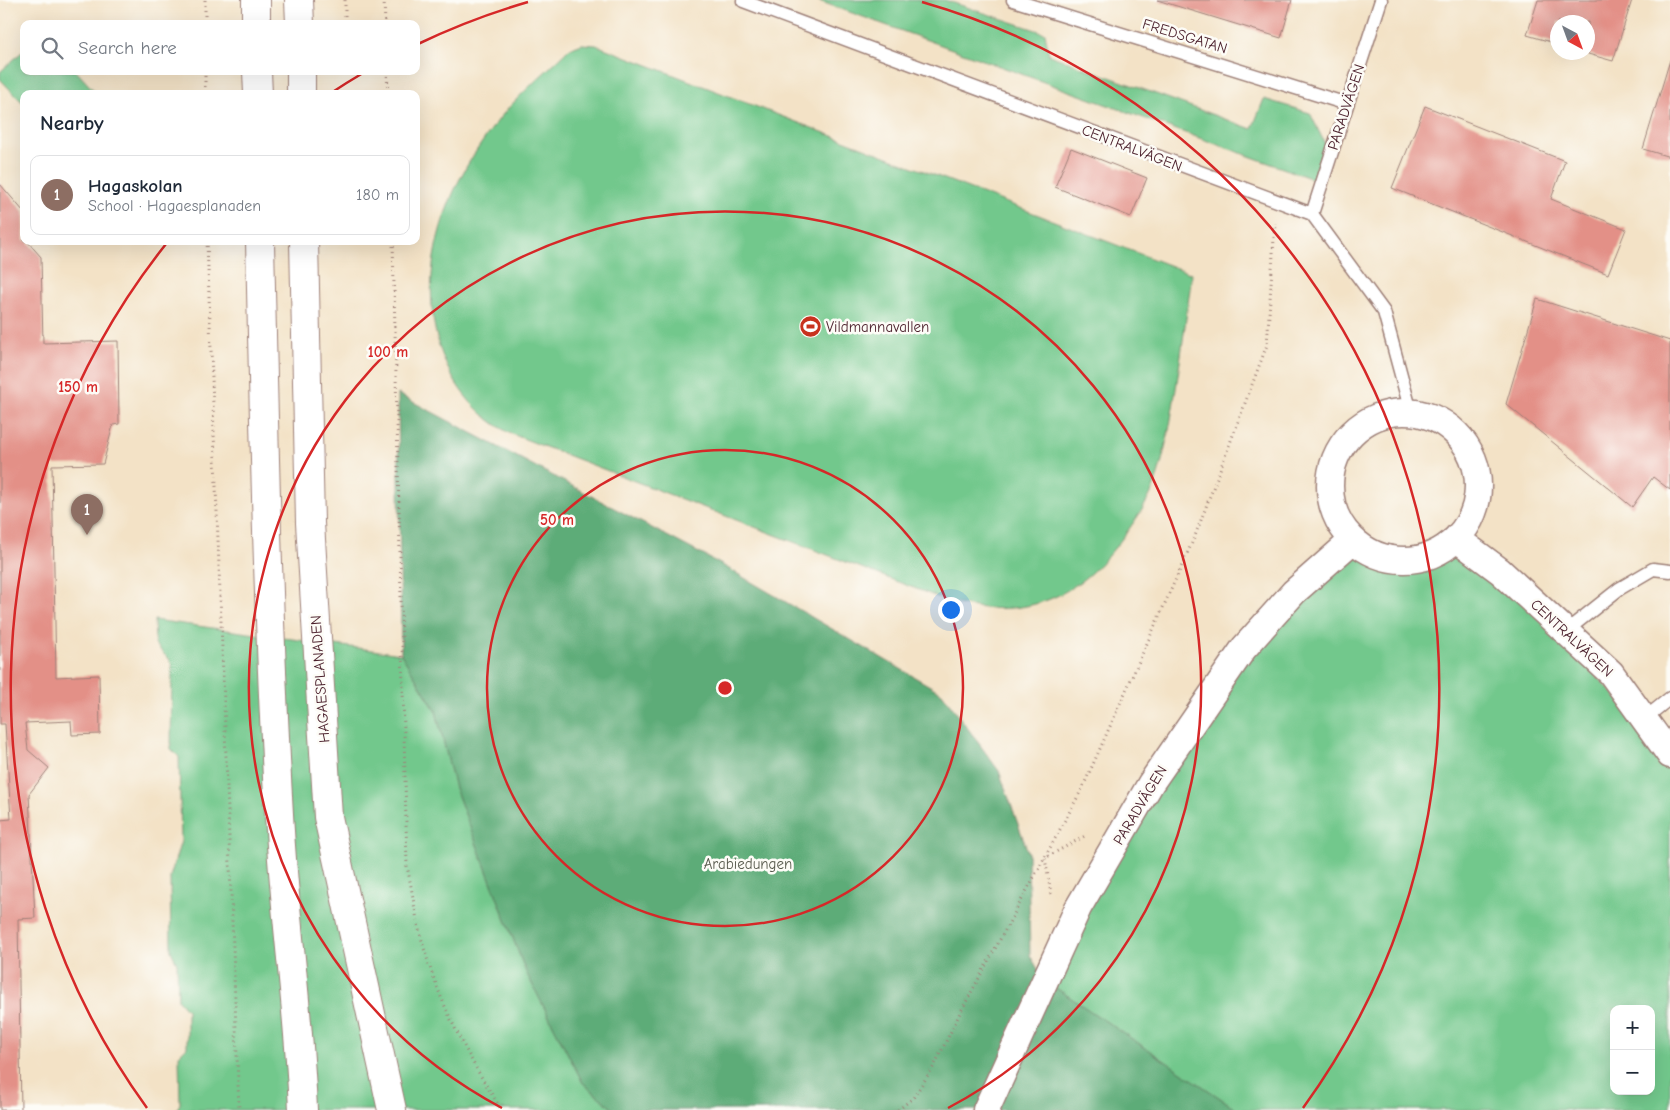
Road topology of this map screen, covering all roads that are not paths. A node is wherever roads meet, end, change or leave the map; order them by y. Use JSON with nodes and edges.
{"nodes":[{"id":1,"x":256,"y":0,"type":"edge"},
{"id":2,"x":299,"y":0,"type":"edge"},
{"id":3,"x":1013,"y":0,"type":"edge"},
{"id":4,"x":1381,"y":0,"type":"edge"},
{"id":5,"x":743,"y":1,"type":"edge"},
{"id":6,"x":256,"y":20,"type":"edge"},
{"id":7,"x":300,"y":20,"type":"edge"},
{"id":8,"x":257,"y":75,"type":"edge"},
{"id":9,"x":301,"y":75,"type":"edge"},
{"id":10,"x":258,"y":90,"type":"edge"},
{"id":11,"x":301,"y":90,"type":"edge"},
{"id":12,"x":1347,"y":104,"type":"junction"},
{"id":13,"x":1312,"y":214,"type":"junction"},
{"id":14,"x":260,"y":245,"type":"edge"},
{"id":15,"x":304,"y":245,"type":"edge"},
{"id":16,"x":1411,"y":412,"type":"junction"},
{"id":17,"x":1457,"y":538,"type":"junction"},
{"id":18,"x":1353,"y":540,"type":"junction"},
{"id":19,"x":1670,"y":571,"type":"edge"},
{"id":20,"x":1566,"y":631,"type":"junction"},
{"id":21,"x":1670,"y":698,"type":"edge"},
{"id":22,"x":1644,"y":718,"type":"junction"},
{"id":23,"x":1670,"y":755,"type":"edge"},
{"id":24,"x":303,"y":1110,"type":"edge"},
{"id":25,"x":392,"y":1110,"type":"edge"},
{"id":26,"x":986,"y":1110,"type":"edge"}],
"edges":[{"from":1,"to":6,"type":"main road"},
{"from":2,"to":7,"type":"main road"},
{"from":3,"to":12,"type":"lane","name":"FREDSGATAN"},
{"from":4,"to":12,"type":"lane","name":"PARADVÄGEN"},
{"from":5,"to":13,"type":"lane","name":"CENTRALVÄGEN"},
{"from":8,"to":10,"type":"main road"},
{"from":9,"to":11,"type":"main road"},
{"from":12,"to":13,"type":"lane","name":"PARADVÄGEN"},
{"from":13,"to":16,"type":"lane"},
{"from":14,"to":24,"type":"main road"},
{"from":15,"to":25,"type":"main road","name":"HAGAESPLANADEN"},
{"from":16,"to":17,"type":"street"},
{"from":16,"to":18,"type":"street"},
{"from":17,"to":18,"type":"street"},
{"from":17,"to":20,"type":"street","name":"CENTRALVÄGEN"},
{"from":18,"to":26,"type":"street","name":"PARADVÄGEN"},
{"from":19,"to":20,"type":"lane"},
{"from":20,"to":22,"type":"street","name":"CENTRALVÄGEN"},
{"from":21,"to":22,"type":"lane"},
{"from":22,"to":23,"type":"street","name":"CENTRALVÄGEN"}]}
